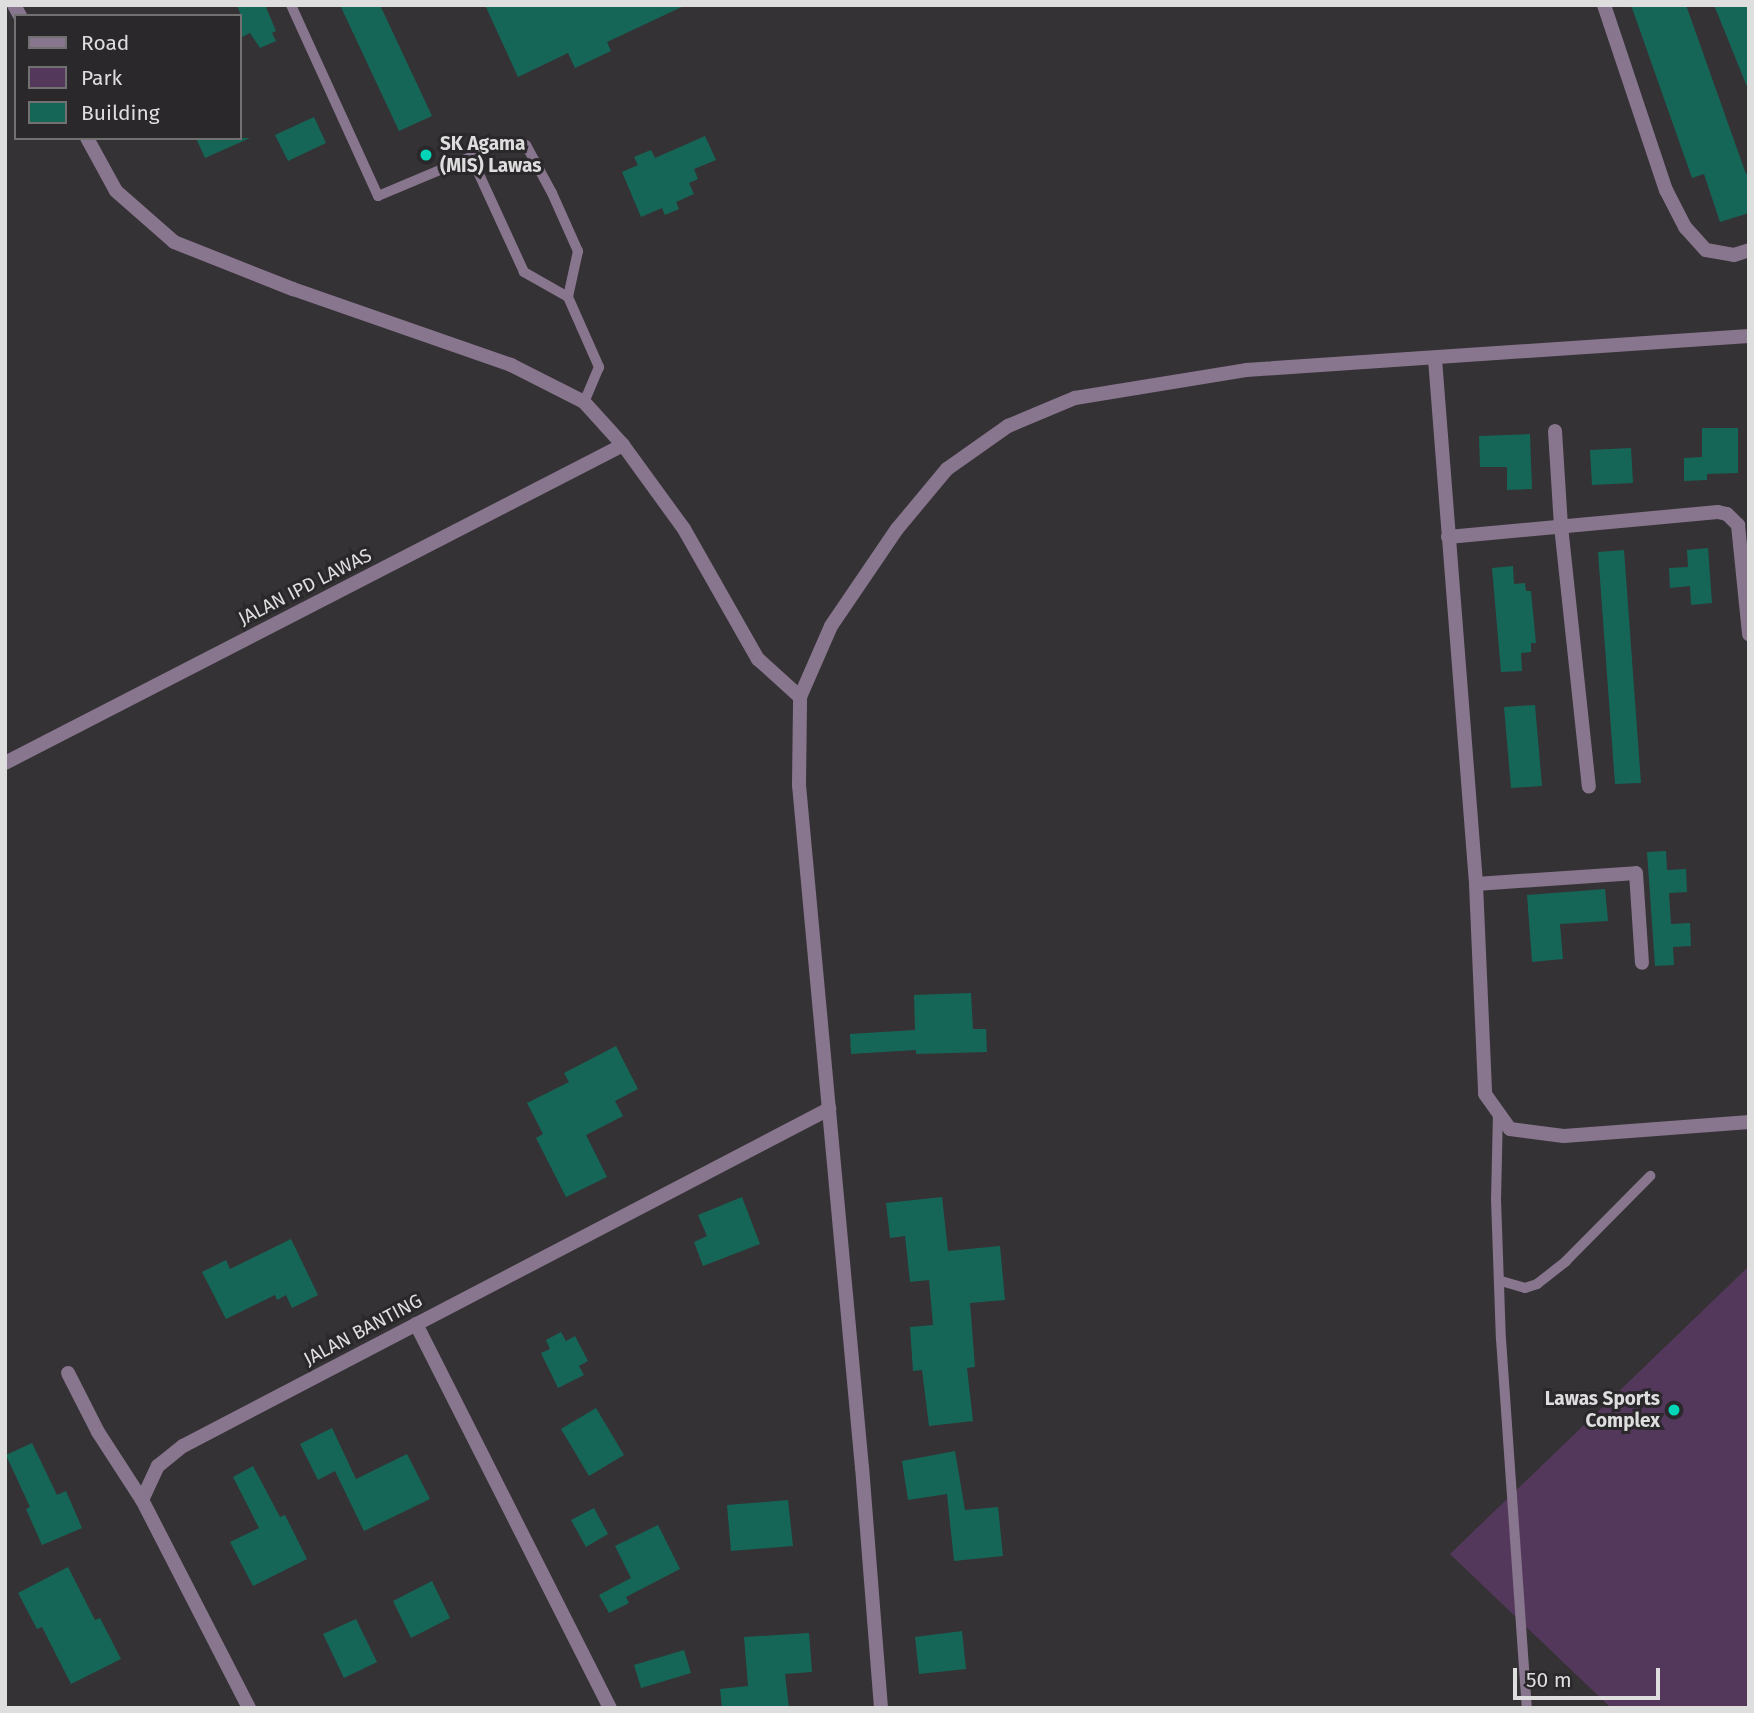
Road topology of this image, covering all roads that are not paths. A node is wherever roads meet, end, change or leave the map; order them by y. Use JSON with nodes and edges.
{"nodes":[{"id":1,"x":291,"y":5,"type":"edge"},
{"id":2,"x":1604,"y":5,"type":"edge"},
{"id":3,"x":88,"y":140,"type":"edge"},
{"id":4,"x":471,"y":157,"type":"junction"},
{"id":5,"x":1749,"y":250,"type":"edge"},
{"id":6,"x":568,"y":297,"type":"junction"},
{"id":7,"x":1749,"y":336,"type":"edge"},
{"id":8,"x":1435,"y":359,"type":"junction"},
{"id":9,"x":584,"y":402,"type":"junction"},
{"id":10,"x":1555,"y":431,"type":"dead end"},
{"id":11,"x":623,"y":445,"type":"junction"},
{"id":12,"x":1561,"y":526,"type":"junction"},
{"id":13,"x":1448,"y":537,"type":"junction"},
{"id":14,"x":1749,"y":634,"type":"edge"},
{"id":15,"x":800,"y":696,"type":"junction"},
{"id":16,"x":5,"y":763,"type":"edge"},
{"id":17,"x":1589,"y":786,"type":"dead end"},
{"id":18,"x":1476,"y":884,"type":"junction"},
{"id":19,"x":1642,"y":963,"type":"dead end"},
{"id":20,"x":830,"y":1109,"type":"junction"},
{"id":21,"x":1498,"y":1112,"type":"junction"},
{"id":22,"x":1749,"y":1122,"type":"edge"},
{"id":23,"x":1650,"y":1176,"type":"dead end"},
{"id":24,"x":1501,"y":1281,"type":"junction"},
{"id":25,"x":416,"y":1324,"type":"junction"},
{"id":26,"x":68,"y":1373,"type":"dead end"},
{"id":27,"x":142,"y":1500,"type":"junction"},
{"id":28,"x":249,"y":1708,"type":"edge"},
{"id":29,"x":610,"y":1708,"type":"edge"},
{"id":30,"x":881,"y":1708,"type":"edge"},
{"id":31,"x":1527,"y":1708,"type":"edge"}],
"edges":[{"from":1,"to":4,"type":"lane"},
{"from":2,"to":5,"type":"street"},
{"from":3,"to":9,"type":"street"},
{"from":4,"to":6,"type":"lane"},
{"from":4,"to":6,"type":"lane"},
{"from":6,"to":9,"type":"lane"},
{"from":7,"to":8,"type":"street"},
{"from":8,"to":13,"type":"street"},
{"from":8,"to":15,"type":"street"},
{"from":9,"to":11,"type":"street"},
{"from":10,"to":12,"type":"street"},
{"from":11,"to":15,"type":"street"},
{"from":11,"to":16,"type":"street","name":"JALAN IPD LAWAS"},
{"from":12,"to":13,"type":"street"},
{"from":12,"to":14,"type":"street"},
{"from":12,"to":17,"type":"street"},
{"from":13,"to":18,"type":"street"},
{"from":15,"to":20,"type":"street"},
{"from":18,"to":19,"type":"street"},
{"from":18,"to":21,"type":"street"},
{"from":20,"to":25,"type":"street","name":"JALAN BANTING"},
{"from":20,"to":30,"type":"street"},
{"from":21,"to":22,"type":"street"},
{"from":21,"to":24,"type":"lane"},
{"from":23,"to":24,"type":"lane"},
{"from":24,"to":31,"type":"lane"},
{"from":25,"to":27,"type":"street","name":"JALAN BANTING"},
{"from":25,"to":29,"type":"street"},
{"from":26,"to":27,"type":"street"},
{"from":27,"to":28,"type":"street"}]}
